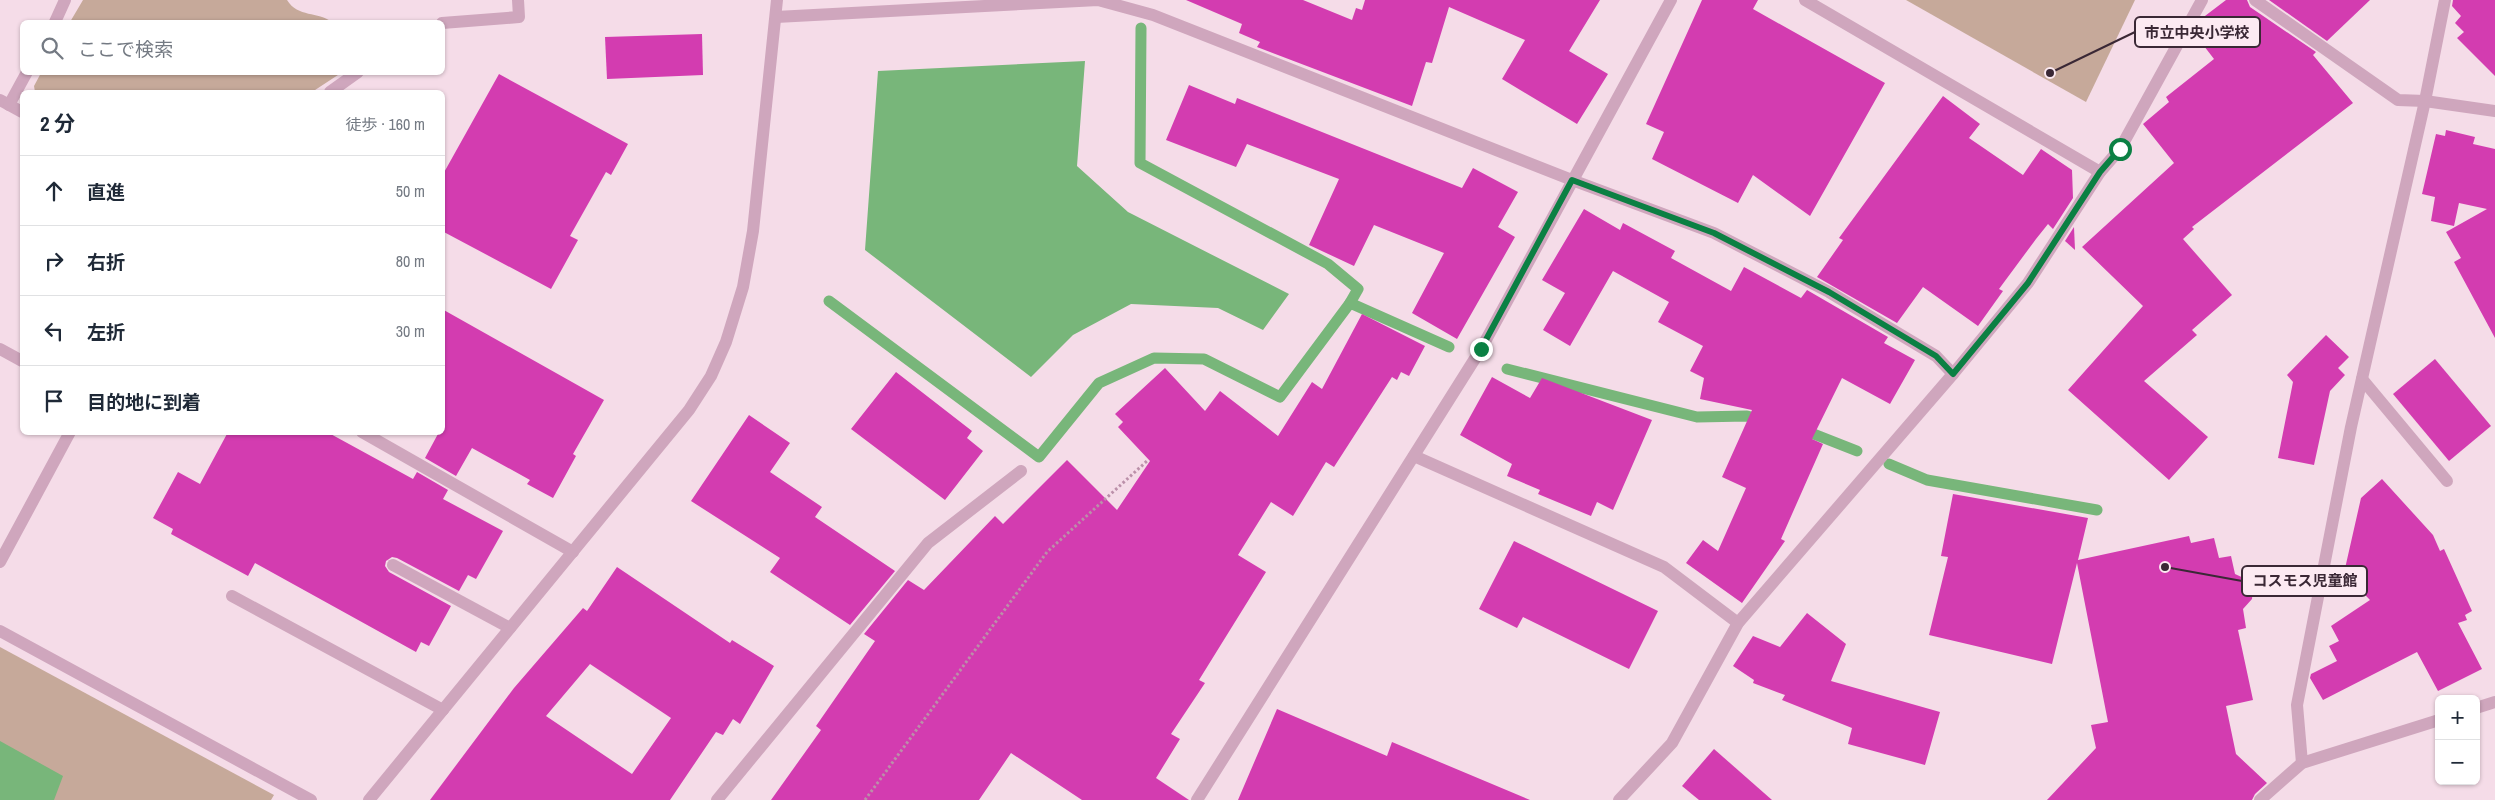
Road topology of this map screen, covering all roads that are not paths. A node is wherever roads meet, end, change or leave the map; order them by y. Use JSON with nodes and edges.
{"nodes":[{"id":1,"x":65,"y":0,"type":"edge"},
{"id":2,"x":518,"y":0,"type":"edge"},
{"id":3,"x":777,"y":0,"type":"edge"},
{"id":4,"x":1671,"y":0,"type":"edge"},
{"id":5,"x":1805,"y":0,"type":"edge"},
{"id":6,"x":2202,"y":0,"type":"edge"},
{"id":7,"x":2255,"y":0,"type":"edge"},
{"id":8,"x":2445,"y":0,"type":"edge"},
{"id":9,"x":776,"y":17,"type":"junction"},
{"id":10,"x":56,"y":20,"type":"edge"},
{"id":11,"x":445,"y":23,"type":"edge"},
{"id":12,"x":25,"y":75,"type":"edge"},
{"id":13,"x":354,"y":75,"type":"edge"},
{"id":14,"x":333,"y":90,"type":"edge"},
{"id":15,"x":2425,"y":101,"type":"junction"},
{"id":16,"x":5,"y":102,"type":"edge"},
{"id":17,"x":20,"y":111,"type":"edge"},
{"id":18,"x":2495,"y":111,"type":"edge"},
{"id":19,"x":2100,"y":172,"type":"junction"},
{"id":20,"x":1572,"y":180,"type":"junction"},
{"id":21,"x":0,"y":349,"type":"edge"},
{"id":22,"x":20,"y":360,"type":"edge"},
{"id":23,"x":1953,"y":374,"type":"junction"},
{"id":24,"x":2362,"y":379,"type":"junction"},
{"id":25,"x":68,"y":435,"type":"edge"},
{"id":26,"x":367,"y":435,"type":"edge"},
{"id":27,"x":1414,"y":456,"type":"junction"},
{"id":28,"x":1021,"y":471,"type":"dead end"},
{"id":29,"x":2447,"y":481,"type":"dead end"},
{"id":30,"x":573,"y":552,"type":"junction"},
{"id":31,"x":0,"y":562,"type":"edge"},
{"id":32,"x":393,"y":565,"type":"dead end"},
{"id":33,"x":232,"y":596,"type":"dead end"},
{"id":34,"x":1738,"y":623,"type":"junction"},
{"id":35,"x":510,"y":628,"type":"junction"},
{"id":36,"x":0,"y":632,"type":"edge"},
{"id":37,"x":2495,"y":702,"type":"edge"},
{"id":38,"x":2480,"y":707,"type":"edge"},
{"id":39,"x":443,"y":710,"type":"junction"},
{"id":40,"x":2435,"y":721,"type":"edge"},
{"id":41,"x":2302,"y":763,"type":"junction"},
{"id":42,"x":311,"y":800,"type":"edge"},
{"id":43,"x":369,"y":800,"type":"edge"},
{"id":44,"x":717,"y":800,"type":"edge"},
{"id":45,"x":1197,"y":800,"type":"edge"},
{"id":46,"x":1619,"y":800,"type":"edge"},
{"id":47,"x":2260,"y":800,"type":"edge"}],
"edges":[{"from":1,"to":10,"type":"street"},
{"from":2,"to":11,"type":"street"},
{"from":3,"to":9,"type":"street"},
{"from":4,"to":20,"type":"street"},
{"from":5,"to":19,"type":"street"},
{"from":6,"to":19,"type":"street"},
{"from":7,"to":15,"type":"street"},
{"from":8,"to":15,"type":"street"},
{"from":9,"to":20,"type":"street"},
{"from":9,"to":30,"type":"street"},
{"from":12,"to":16,"type":"street"},
{"from":13,"to":14,"type":"street"},
{"from":15,"to":18,"type":"street"},
{"from":15,"to":24,"type":"street"},
{"from":16,"to":17,"type":"street"},
{"from":19,"to":23,"type":"street"},
{"from":20,"to":23,"type":"street"},
{"from":20,"to":27,"type":"street"},
{"from":21,"to":22,"type":"street"},
{"from":23,"to":34,"type":"street"},
{"from":24,"to":29,"type":"street"},
{"from":24,"to":41,"type":"street"},
{"from":25,"to":31,"type":"street"},
{"from":26,"to":30,"type":"street"},
{"from":27,"to":34,"type":"street"},
{"from":27,"to":45,"type":"street"},
{"from":28,"to":44,"type":"street"},
{"from":30,"to":35,"type":"street"},
{"from":32,"to":35,"type":"street"},
{"from":33,"to":39,"type":"street"},
{"from":34,"to":46,"type":"street"},
{"from":35,"to":39,"type":"street"},
{"from":36,"to":42,"type":"street"},
{"from":37,"to":38,"type":"street"},
{"from":39,"to":43,"type":"street"},
{"from":40,"to":41,"type":"street"},
{"from":41,"to":47,"type":"street"}]}
